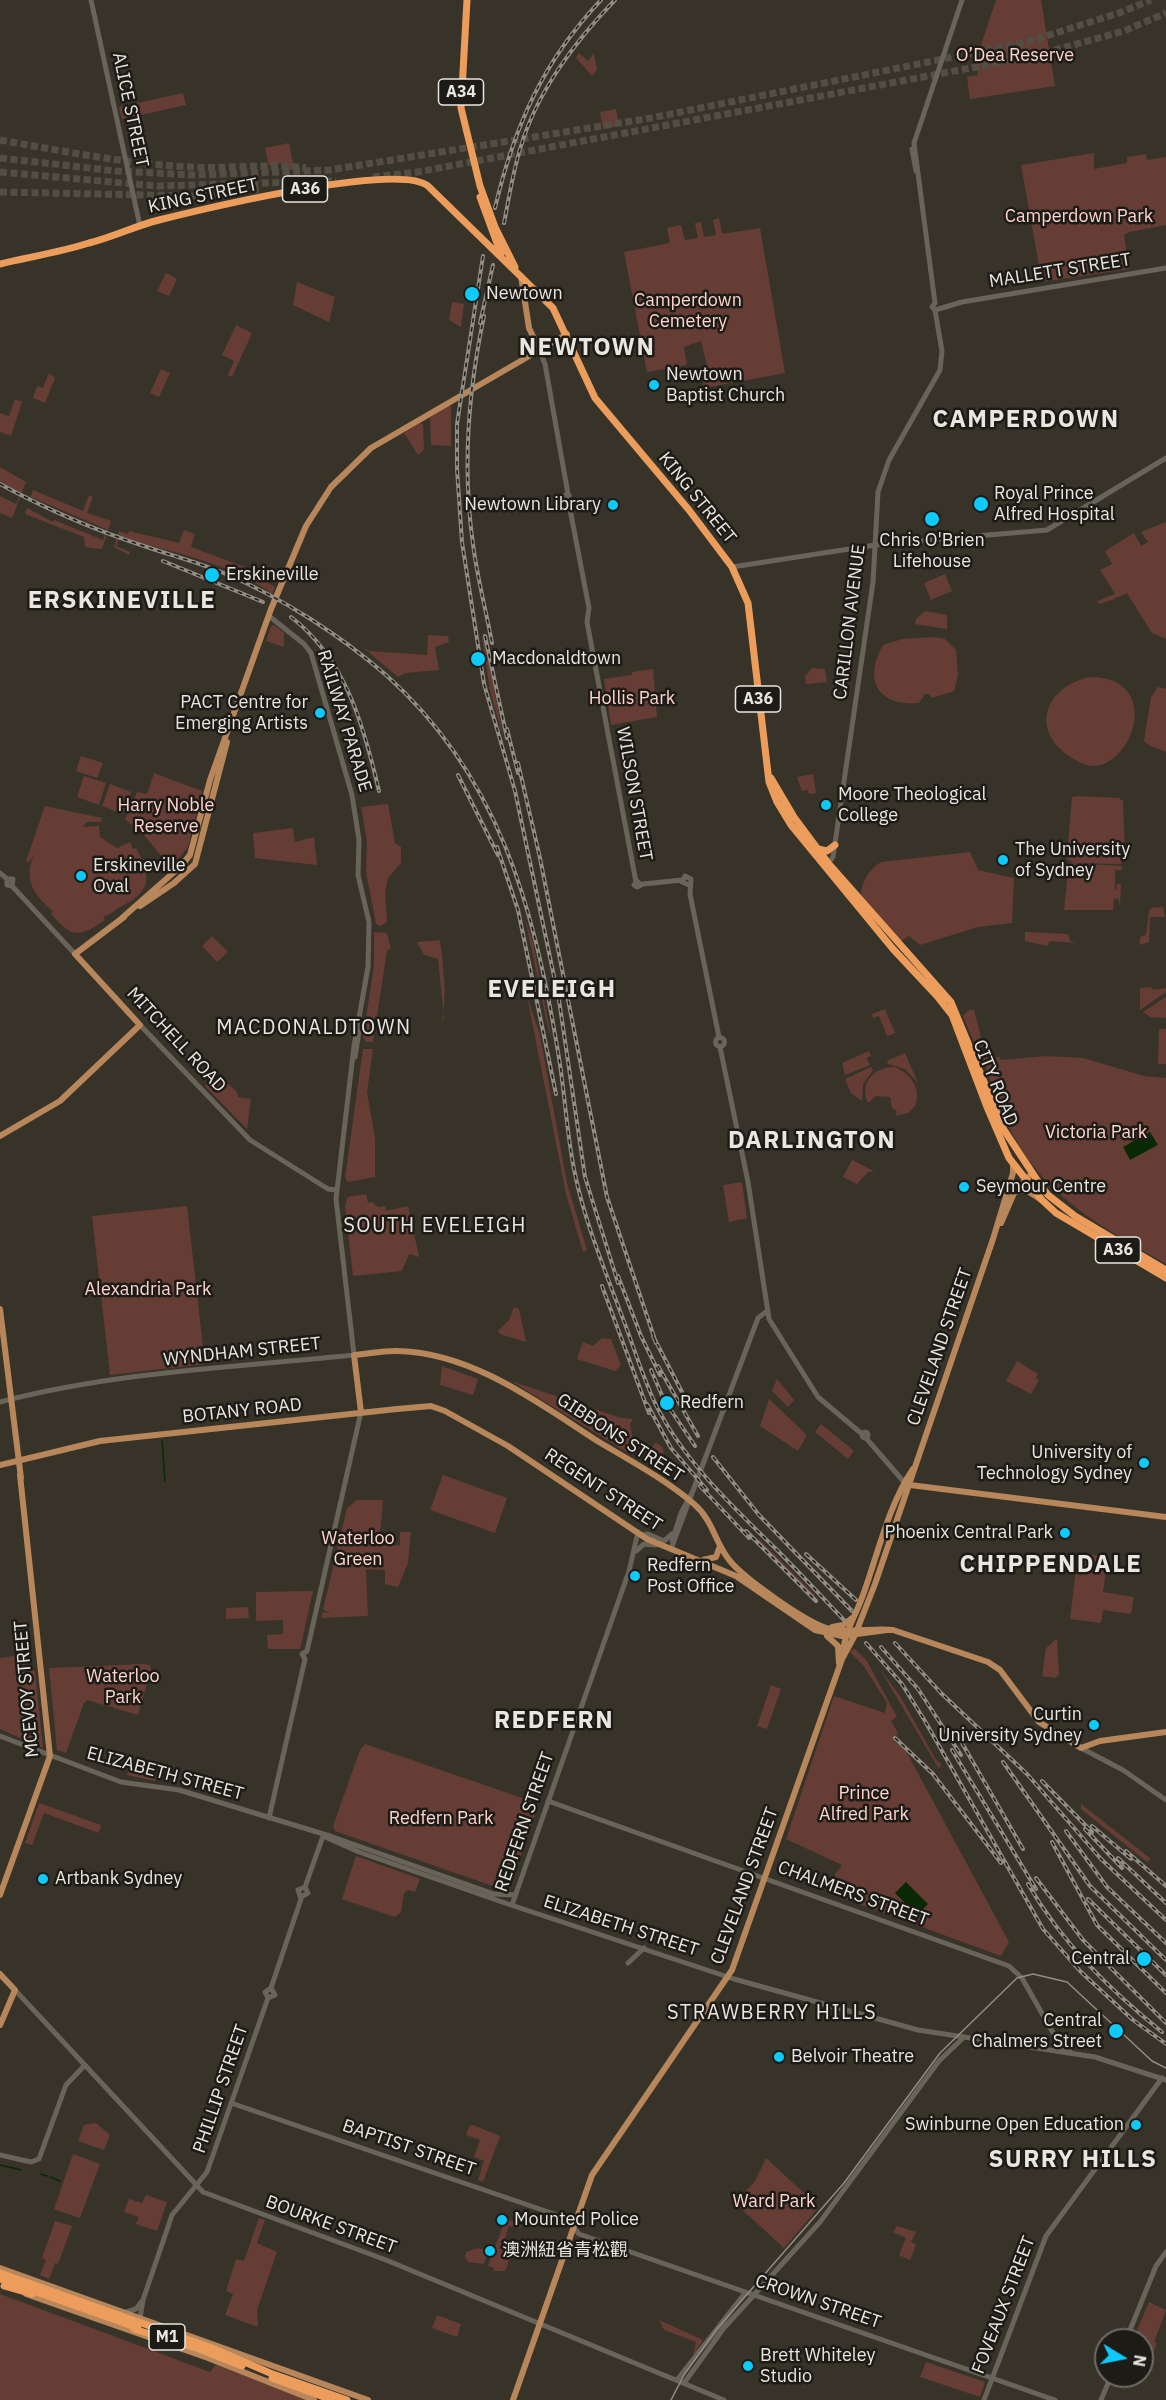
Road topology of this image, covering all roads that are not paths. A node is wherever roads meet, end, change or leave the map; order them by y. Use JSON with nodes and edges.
{"nodes":[{"id":1,"x":91,"y":0,"type":"edge"},
{"id":2,"x":468,"y":0,"type":"edge"},
{"id":3,"x":962,"y":0,"type":"edge"},
{"id":4,"x":480,"y":186,"type":"junction"},
{"id":5,"x":470,"y":225,"type":"junction"},
{"id":6,"x":140,"y":226,"type":"junction"},
{"id":7,"x":492,"y":234,"type":"junction"},
{"id":8,"x":502,"y":240,"type":"junction"},
{"id":9,"x":503,"y":259,"type":"junction"},
{"id":10,"x":0,"y":264,"type":"edge"},
{"id":11,"x":1166,"y":268,"type":"edge"},
{"id":12,"x":520,"y":275,"type":"junction"},
{"id":13,"x":936,"y":306,"type":"junction"},
{"id":14,"x":529,"y":328,"type":"junction"},
{"id":15,"x":567,"y":334,"type":"junction"},
{"id":16,"x":539,"y":349,"type":"junction"},
{"id":17,"x":530,"y":354,"type":"junction"},
{"id":18,"x":1166,"y":458,"type":"edge"},
{"id":19,"x":875,"y":545,"type":"junction"},
{"id":20,"x":732,"y":567,"type":"junction"},
{"id":21,"x":270,"y":613,"type":"junction"},
{"id":22,"x":234,"y":715,"type":"junction"},
{"id":23,"x":770,"y":776,"type":"junction"},
{"id":24,"x":835,"y":845,"type":"junction"},
{"id":25,"x":819,"y":849,"type":"junction"},
{"id":26,"x":827,"y":865,"type":"junction"},
{"id":27,"x":0,"y":873,"type":"edge"},
{"id":28,"x":122,"y":918,"type":"junction"},
{"id":29,"x":75,"y":954,"type":"junction"},
{"id":30,"x":140,"y":1025,"type":"junction"},
{"id":31,"x":0,"y":1136,"type":"edge"},
{"id":32,"x":1013,"y":1163,"type":"junction"},
{"id":33,"x":1032,"y":1173,"type":"junction"},
{"id":34,"x":1024,"y":1178,"type":"junction"},
{"id":35,"x":337,"y":1190,"type":"junction"},
{"id":36,"x":1014,"y":1193,"type":"junction"},
{"id":37,"x":1042,"y":1200,"type":"junction"},
{"id":38,"x":1005,"y":1201,"type":"junction"},
{"id":39,"x":993,"y":1239,"type":"junction"},
{"id":40,"x":1166,"y":1270,"type":"edge"},
{"id":41,"x":1166,"y":1278,"type":"edge"},
{"id":42,"x":0,"y":1309,"type":"edge"},
{"id":43,"x":767,"y":1311,"type":"junction"},
{"id":44,"x":354,"y":1355,"type":"junction"},
{"id":45,"x":485,"y":1374,"type":"joint"},
{"id":46,"x":10,"y":1399,"type":"junction"},
{"id":47,"x":0,"y":1402,"type":"edge"},
{"id":48,"x":361,"y":1412,"type":"junction"},
{"id":49,"x":468,"y":1423,"type":"joint"},
{"id":50,"x":18,"y":1460,"type":"junction"},
{"id":51,"x":0,"y":1464,"type":"edge"},
{"id":52,"x":907,"y":1484,"type":"junction"},
{"id":53,"x":689,"y":1500,"type":"junction"},
{"id":54,"x":1166,"y":1517,"type":"edge"},
{"id":55,"x":675,"y":1530,"type":"junction"},
{"id":56,"x":640,"y":1533,"type":"junction"},
{"id":57,"x":661,"y":1546,"type":"junction"},
{"id":58,"x":720,"y":1546,"type":"junction"},
{"id":59,"x":671,"y":1549,"type":"junction"},
{"id":60,"x":634,"y":1555,"type":"junction"},
{"id":61,"x":699,"y":1560,"type":"junction"},
{"id":62,"x":866,"y":1609,"type":"junction"},
{"id":63,"x":855,"y":1615,"type":"junction"},
{"id":64,"x":877,"y":1628,"type":"junction"},
{"id":65,"x":820,"y":1629,"type":"junction"},
{"id":66,"x":888,"y":1630,"type":"junction"},
{"id":67,"x":856,"y":1632,"type":"junction"},
{"id":68,"x":847,"y":1633,"type":"junction"},
{"id":69,"x":842,"y":1659,"type":"junction"},
{"id":70,"x":838,"y":1668,"type":"junction"},
{"id":71,"x":1166,"y":1732,"type":"edge"},
{"id":72,"x":0,"y":1736,"type":"edge"},
{"id":73,"x":1081,"y":1748,"type":"junction"},
{"id":74,"x":50,"y":1756,"type":"junction"},
{"id":75,"x":1166,"y":1800,"type":"edge"},
{"id":76,"x":548,"y":1801,"type":"junction"},
{"id":77,"x":269,"y":1818,"type":"junction"},
{"id":78,"x":323,"y":1836,"type":"junction"},
{"id":79,"x":344,"y":1846,"type":"junction"},
{"id":80,"x":316,"y":1855,"type":"junction"},
{"id":81,"x":764,"y":1877,"type":"junction"},
{"id":82,"x":0,"y":1895,"type":"edge"},
{"id":83,"x":515,"y":1895,"type":"junction"},
{"id":84,"x":512,"y":1905,"type":"junction"},
{"id":85,"x":644,"y":1948,"type":"junction"},
{"id":86,"x":628,"y":1963,"type":"dead end"},
{"id":87,"x":0,"y":1974,"type":"edge"},
{"id":88,"x":728,"y":1977,"type":"junction"},
{"id":89,"x":15,"y":1990,"type":"junction"},
{"id":90,"x":0,"y":2025,"type":"edge"},
{"id":91,"x":1055,"y":2036,"type":"junction"},
{"id":92,"x":964,"y":2037,"type":"junction"},
{"id":93,"x":1038,"y":2047,"type":"junction"},
{"id":94,"x":1074,"y":2053,"type":"junction"},
{"id":95,"x":85,"y":2065,"type":"junction"},
{"id":96,"x":1165,"y":2079,"type":"edge"},
{"id":97,"x":231,"y":2103,"type":"junction"},
{"id":98,"x":0,"y":2155,"type":"edge"},
{"id":99,"x":197,"y":2186,"type":"junction"},
{"id":100,"x":574,"y":2228,"type":"junction"},
{"id":101,"x":1166,"y":2252,"type":"edge"},
{"id":102,"x":0,"y":2268,"type":"edge"},
{"id":103,"x":0,"y":2273,"type":"edge"},
{"id":104,"x":1,"y":2283,"type":"edge"},
{"id":105,"x":745,"y":2292,"type":"junction"},
{"id":106,"x":753,"y":2295,"type":"junction"},
{"id":107,"x":143,"y":2300,"type":"junction"},
{"id":108,"x":125,"y":2313,"type":"junction"},
{"id":109,"x":140,"y":2318,"type":"junction"},
{"id":110,"x":540,"y":2323,"type":"junction"},
{"id":111,"x":1131,"y":2328,"type":"edge"},
{"id":112,"x":992,"y":2378,"type":"junction"},
{"id":113,"x":677,"y":2380,"type":"junction"},
{"id":114,"x":684,"y":2383,"type":"junction"},
{"id":115,"x":314,"y":2400,"type":"edge"},
{"id":116,"x":332,"y":2400,"type":"edge"},
{"id":117,"x":347,"y":2400,"type":"edge"},
{"id":118,"x":368,"y":2400,"type":"edge"},
{"id":119,"x":513,"y":2400,"type":"edge"},
{"id":120,"x":724,"y":2400,"type":"edge"},
{"id":121,"x":984,"y":2400,"type":"edge"},
{"id":122,"x":1055,"y":2400,"type":"edge"}],
"edges":[{"from":1,"to":6,"type":"street","name":"ALICE STREET"},
{"from":2,"to":4,"type":"highway","number":"A34"},
{"from":3,"to":13,"type":"street"},
{"from":4,"to":7,"type":"highway","number":"A34"},
{"from":4,"to":8,"type":"highway","number":"A34"},
{"from":5,"to":6,"type":"highway","name":"KING STREET","number":"A36"},
{"from":5,"to":7,"type":"highway","name":"KING STREET","number":"A36"},
{"from":5,"to":9,"type":"highway","name":"KING STREET","number":"A36"},
{"from":6,"to":10,"type":"highway","name":"KING STREET","number":"A36"},
{"from":7,"to":8,"type":"highway","name":"KING STREET","number":"A36"},
{"from":7,"to":9,"type":"highway","number":"A34"},
{"from":8,"to":12,"type":"highway","name":"KING STREET","number":"A36"},
{"from":9,"to":12,"type":"highway","name":"KING STREET","number":"A36"},
{"from":11,"to":13,"type":"street","name":"MALLETT STREET"},
{"from":12,"to":14,"type":"main road","name":"WILSON STREET"},
{"from":12,"to":15,"type":"highway","name":"KING STREET","number":"A36"},
{"from":13,"to":19,"type":"street","name":"CARILLON AVENUE"},
{"from":14,"to":16,"type":"main road","name":"WILSON STREET"},
{"from":14,"to":17,"type":"main road"},
{"from":15,"to":16,"type":"main road"},
{"from":15,"to":20,"type":"highway","name":"KING STREET","number":"A36"},
{"from":16,"to":17,"type":"main road"},
{"from":16,"to":43,"type":"street","name":"WILSON STREET"},
{"from":17,"to":21,"type":"main road"},
{"from":18,"to":19,"type":"street"},
{"from":19,"to":20,"type":"street"},
{"from":19,"to":24,"type":"street","name":"CARILLON AVENUE"},
{"from":20,"to":23,"type":"highway","name":"KING STREET","number":"A36"},
{"from":21,"to":22,"type":"main road"},
{"from":21,"to":35,"type":"street","name":"RAILWAY PARADE"},
{"from":22,"to":28,"type":"main road"},
{"from":22,"to":28,"type":"main road"},
{"from":23,"to":25,"type":"highway","name":"KING STREET","number":"A36"},
{"from":23,"to":26,"type":"highway","name":"KING STREET","number":"A36"},
{"from":24,"to":25,"type":"highway"},
{"from":24,"to":26,"type":"street","name":"CARILLON AVENUE"},
{"from":25,"to":26,"type":"highway","name":"KING STREET","number":"A36"},
{"from":26,"to":32,"type":"highway","name":"CITY ROAD","number":"A36"},
{"from":26,"to":33,"type":"highway","name":"CITY ROAD","number":"A36"},
{"from":27,"to":29,"type":"street","name":"MITCHELL ROAD"},
{"from":28,"to":29,"type":"main road"},
{"from":29,"to":30,"type":"main road","name":"MITCHELL ROAD"},
{"from":30,"to":31,"type":"main road"},
{"from":30,"to":35,"type":"street","name":"MITCHELL ROAD"},
{"from":32,"to":34,"type":"highway","name":"CITY ROAD","number":"A36"},
{"from":32,"to":38,"type":"main road","name":"CLEVELAND STREET"},
{"from":33,"to":34,"type":"main road","name":"CLEVELAND STREET"},
{"from":33,"to":40,"type":"highway","name":"CITY ROAD","number":"A36"},
{"from":34,"to":36,"type":"main road","name":"CLEVELAND STREET"},
{"from":34,"to":37,"type":"highway","name":"CITY ROAD","number":"A36"},
{"from":34,"to":38,"type":"main road","name":"CLEVELAND STREET"},
{"from":35,"to":44,"type":"street","name":"RAILWAY PARADE"},
{"from":36,"to":37,"type":"main road"},
{"from":36,"to":39,"type":"main road","name":"CLEVELAND STREET"},
{"from":37,"to":41,"type":"highway","name":"CITY ROAD","number":"A36"},
{"from":38,"to":39,"type":"main road","name":"CLEVELAND STREET"},
{"from":39,"to":52,"type":"main road","name":"CLEVELAND STREET"},
{"from":42,"to":46,"type":"main road","name":"MCEVOY STREET"},
{"from":43,"to":52,"type":"street"},
{"from":43,"to":53,"type":"street"},
{"from":44,"to":45,"type":"main road","name":"WYNDHAM STREET"},
{"from":44,"to":46,"type":"street","name":"WYNDHAM STREET"},
{"from":44,"to":48,"type":"main road"},
{"from":45,"to":53,"type":"main road","name":"GIBBONS STREET"},
{"from":46,"to":47,"type":"street","name":"WYNDHAM STREET"},
{"from":46,"to":50,"type":"main road","name":"MCEVOY STREET"},
{"from":48,"to":49,"type":"main road","name":"BOTANY ROAD"},
{"from":48,"to":50,"type":"main road","name":"BOTANY ROAD"},
{"from":48,"to":77,"type":"street"},
{"from":49,"to":56,"type":"main road","name":"REGENT STREET"},
{"from":50,"to":51,"type":"main road","name":"BOTANY ROAD"},
{"from":50,"to":74,"type":"main road","name":"MCEVOY STREET"},
{"from":52,"to":54,"type":"main road"},
{"from":52,"to":62,"type":"main road","name":"CLEVELAND STREET"},
{"from":52,"to":63,"type":"main road","name":"CLEVELAND STREET"},
{"from":53,"to":55,"type":"street"},
{"from":53,"to":58,"type":"main road","name":"GIBBONS STREET"},
{"from":53,"to":59,"type":"street"},
{"from":55,"to":56,"type":"street"},
{"from":55,"to":59,"type":"street"},
{"from":56,"to":57,"type":"main road","name":"REGENT STREET"},
{"from":56,"to":60,"type":"street","name":"REDFERN STREET"},
{"from":57,"to":59,"type":"main road","name":"REGENT STREET"},
{"from":57,"to":60,"type":"street"},
{"from":58,"to":61,"type":"main road"},
{"from":58,"to":65,"type":"main road","name":"REGENT STREET"},
{"from":59,"to":61,"type":"main road","name":"REGENT STREET"},
{"from":60,"to":76,"type":"street","name":"REDFERN STREET"},
{"from":61,"to":65,"type":"main road","name":"REGENT STREET"},
{"from":62,"to":64,"type":"main road"},
{"from":62,"to":67,"type":"main road","name":"CLEVELAND STREET"},
{"from":63,"to":65,"type":"main road"},
{"from":63,"to":68,"type":"main road","name":"CLEVELAND STREET"},
{"from":64,"to":66,"type":"main road","name":"REGENT STREET"},
{"from":64,"to":67,"type":"main road","name":"REGENT STREET"},
{"from":65,"to":68,"type":"main road","name":"REGENT STREET"},
{"from":65,"to":70,"type":"main road"},
{"from":66,"to":67,"type":"main road","name":"REGENT STREET"},
{"from":66,"to":73,"type":"main road","name":"REGENT STREET"},
{"from":67,"to":68,"type":"main road","name":"REGENT STREET"},
{"from":67,"to":69,"type":"main road","name":"CLEVELAND STREET"},
{"from":68,"to":69,"type":"main road","name":"CLEVELAND STREET"},
{"from":69,"to":70,"type":"main road","name":"CLEVELAND STREET"},
{"from":70,"to":81,"type":"main road","name":"CLEVELAND STREET"},
{"from":71,"to":73,"type":"main road"},
{"from":72,"to":74,"type":"street","name":"ELIZABETH STREET"},
{"from":73,"to":75,"type":"street"},
{"from":74,"to":77,"type":"street","name":"ELIZABETH STREET"},
{"from":74,"to":82,"type":"main road","name":"MCEVOY STREET"},
{"from":76,"to":81,"type":"street","name":"CHALMERS STREET"},
{"from":76,"to":83,"type":"street","name":"REDFERN STREET"},
{"from":77,"to":78,"type":"street","name":"ELIZABETH STREET"},
{"from":78,"to":79,"type":"street","name":"ELIZABETH STREET"},
{"from":78,"to":80,"type":"street"},
{"from":78,"to":83,"type":"street","name":"ELIZABETH STREET"},
{"from":79,"to":80,"type":"street"},
{"from":79,"to":84,"type":"street","name":"ELIZABETH STREET"},
{"from":80,"to":97,"type":"street","name":"PHILLIP STREET"},
{"from":81,"to":88,"type":"main road","name":"CLEVELAND STREET"},
{"from":81,"to":91,"type":"street","name":"CHALMERS STREET"},
{"from":83,"to":84,"type":"street","name":"REDFERN STREET"},
{"from":84,"to":85,"type":"street","name":"ELIZABETH STREET"},
{"from":85,"to":86,"type":"street"},
{"from":85,"to":88,"type":"street","name":"ELIZABETH STREET"},
{"from":87,"to":89,"type":"main road","name":"BOURKE STREET"},
{"from":88,"to":92,"type":"street","name":"ELIZABETH STREET"},
{"from":88,"to":100,"type":"main road","name":"CLEVELAND STREET"},
{"from":89,"to":90,"type":"main road"},
{"from":89,"to":95,"type":"street","name":"BOURKE STREET"},
{"from":91,"to":93,"type":"street"},
{"from":91,"to":94,"type":"street"},
{"from":92,"to":93,"type":"street","name":"ELIZABETH STREET"},
{"from":92,"to":106,"type":"street"},
{"from":93,"to":94,"type":"street","name":"ELIZABETH STREET"},
{"from":94,"to":96,"type":"street","name":"ELIZABETH STREET"},
{"from":95,"to":98,"type":"street"},
{"from":95,"to":99,"type":"street","name":"BOURKE STREET"},
{"from":96,"to":112,"type":"street","name":"FOVEAUX STREET"},
{"from":97,"to":99,"type":"street","name":"PHILLIP STREET"},
{"from":97,"to":100,"type":"street","name":"BAPTIST STREET"},
{"from":99,"to":107,"type":"street","name":"PHILLIP STREET"},
{"from":99,"to":110,"type":"street","name":"BOURKE STREET"},
{"from":100,"to":105,"type":"street","name":"CROWN STREET"},
{"from":100,"to":110,"type":"main road","name":"CLEVELAND STREET"},
{"from":101,"to":111,"type":"street"},
{"from":102,"to":108,"type":"main road"},
{"from":103,"to":117,"type":"highway","number":"M1"},
{"from":104,"to":115,"type":"main road"},
{"from":104,"to":116,"type":"highway","number":"M1"},
{"from":105,"to":106,"type":"street","name":"CROWN STREET"},
{"from":105,"to":113,"type":"street"},
{"from":106,"to":112,"type":"street","name":"CROWN STREET"},
{"from":106,"to":114,"type":"street"},
{"from":107,"to":108,"type":"street"},
{"from":107,"to":109,"type":"street","name":"PHILLIP STREET"},
{"from":108,"to":109,"type":"main road"},
{"from":109,"to":118,"type":"main road"},
{"from":110,"to":113,"type":"street","name":"BOURKE STREET"},
{"from":110,"to":119,"type":"main road","name":"CLEVELAND STREET"},
{"from":112,"to":121,"type":"street","name":"FOVEAUX STREET"},
{"from":112,"to":122,"type":"street","name":"CROWN STREET"},
{"from":113,"to":114,"type":"street","name":"BOURKE STREET"},
{"from":114,"to":120,"type":"street","name":"BOURKE STREET"}]}
